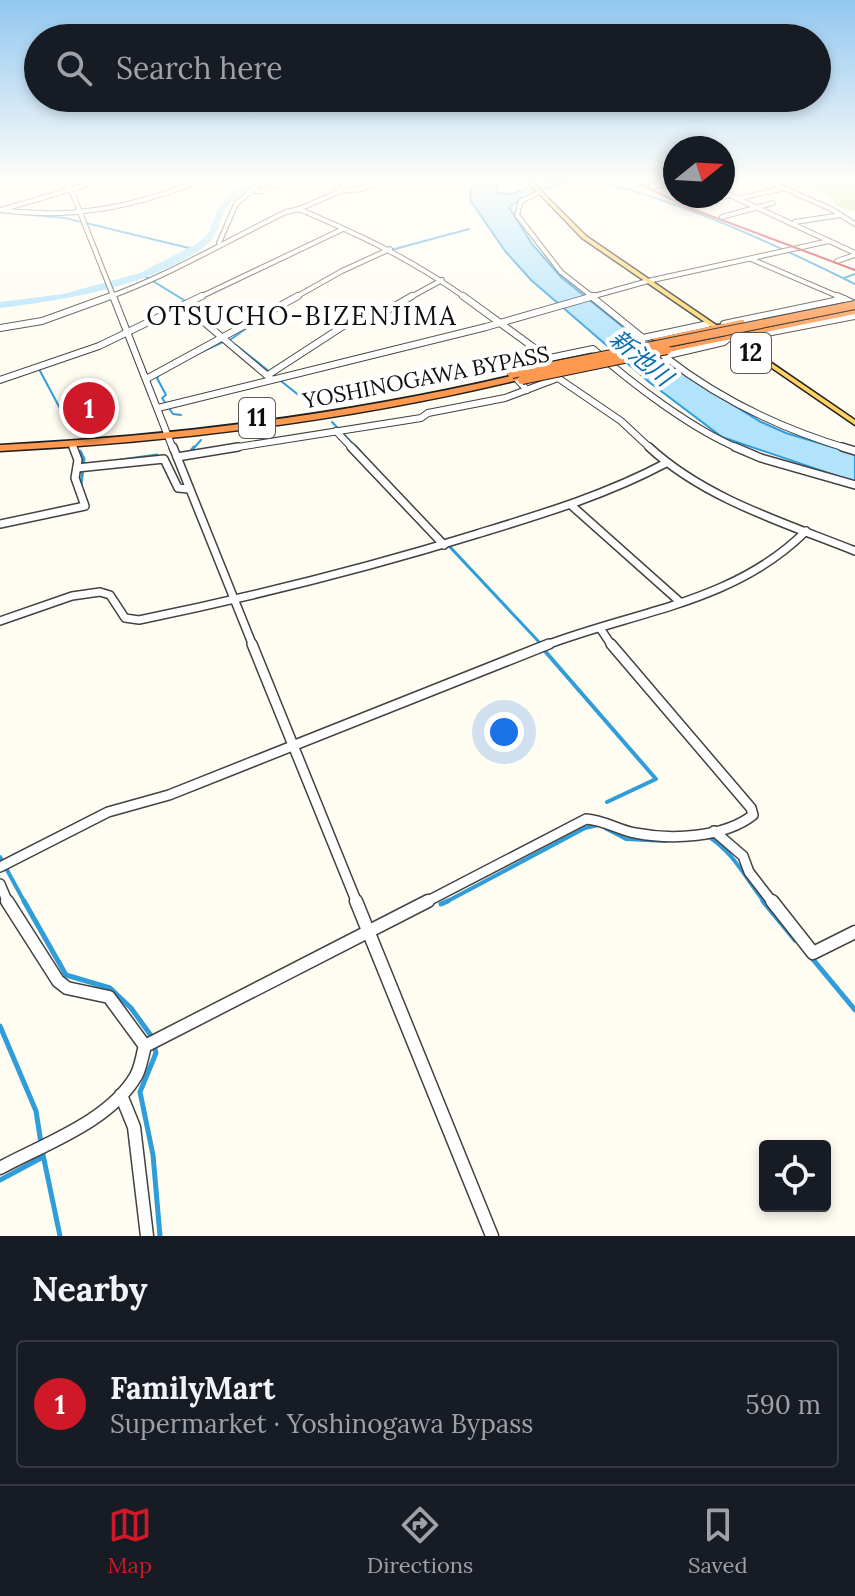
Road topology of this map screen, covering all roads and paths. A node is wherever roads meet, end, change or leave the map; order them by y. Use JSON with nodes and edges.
{"nodes":[{"id":1,"x":92,"y":240,"type":"edge"},
{"id":2,"x":220,"y":240,"type":"edge"},
{"id":3,"x":231,"y":240,"type":"edge"},
{"id":4,"x":321,"y":240,"type":"edge"},
{"id":5,"x":368,"y":240,"type":"edge"},
{"id":6,"x":536,"y":240,"type":"edge"},
{"id":7,"x":588,"y":240,"type":"edge"},
{"id":8,"x":829,"y":241,"type":"joint"},
{"id":9,"x":221,"y":245,"type":"junction"},
{"id":10,"x":390,"y":249,"type":"junction"},
{"id":11,"x":855,"y":254,"type":"edge"},
{"id":12,"x":750,"y":259,"type":"junction"},
{"id":13,"x":837,"y":261,"type":"dead end"},
{"id":14,"x":442,"y":280,"type":"junction"},
{"id":15,"x":648,"y":281,"type":"junction"},
{"id":16,"x":113,"y":292,"type":"junction"},
{"id":17,"x":593,"y":297,"type":"junction"},
{"id":18,"x":844,"y":299,"type":"junction"},
{"id":19,"x":185,"y":306,"type":"junction"},
{"id":20,"x":855,"y":308,"type":"edge"},
{"id":21,"x":501,"y":323,"type":"junction"},
{"id":22,"x":713,"y":326,"type":"junction"},
{"id":23,"x":0,"y":328,"type":"edge"},
{"id":24,"x":129,"y":331,"type":"junction"},
{"id":25,"x":733,"y":337,"type":"junction"},
{"id":26,"x":224,"y":339,"type":"junction"},
{"id":27,"x":548,"y":358,"type":"junction"},
{"id":28,"x":513,"y":376,"type":"junction"},
{"id":29,"x":269,"y":377,"type":"junction"},
{"id":30,"x":148,"y":378,"type":"junction"},
{"id":31,"x":558,"y":378,"type":"junction"},
{"id":32,"x":0,"y":380,"type":"edge"},
{"id":33,"x":527,"y":390,"type":"junction"},
{"id":34,"x":158,"y":408,"type":"junction"},
{"id":35,"x":855,"y":420,"type":"edge"},
{"id":36,"x":336,"y":431,"type":"junction"},
{"id":37,"x":168,"y":433,"type":"junction"},
{"id":38,"x":0,"y":441,"type":"edge"},
{"id":39,"x":72,"y":444,"type":"junction"},
{"id":40,"x":0,"y":448,"type":"edge"},
{"id":41,"x":855,"y":451,"type":"edge"},
{"id":42,"x":177,"y":457,"type":"junction"},
{"id":43,"x":666,"y":463,"type":"junction"},
{"id":44,"x":80,"y":469,"type":"junction"},
{"id":45,"x":855,"y":485,"type":"edge"},
{"id":46,"x":189,"y":489,"type":"junction"},
{"id":47,"x":571,"y":505,"type":"junction"},
{"id":48,"x":0,"y":524,"type":"edge"},
{"id":49,"x":806,"y":531,"type":"junction"},
{"id":50,"x":444,"y":545,"type":"junction"},
{"id":51,"x":855,"y":551,"type":"edge"},
{"id":52,"x":236,"y":600,"type":"junction"},
{"id":53,"x":680,"y":602,"type":"junction"},
{"id":54,"x":0,"y":621,"type":"edge"},
{"id":55,"x":600,"y":628,"type":"junction"},
{"id":56,"x":294,"y":743,"type":"junction"},
{"id":57,"x":714,"y":831,"type":"junction"},
{"id":58,"x":0,"y":867,"type":"edge"},
{"id":59,"x":0,"y":884,"type":"edge"},
{"id":60,"x":368,"y":928,"type":"junction"},
{"id":61,"x":855,"y":932,"type":"edge"},
{"id":62,"x":145,"y":1046,"type":"junction"},
{"id":63,"x":121,"y":1095,"type":"junction"},
{"id":64,"x":0,"y":1168,"type":"edge"},
{"id":65,"x":147,"y":1236,"type":"edge"},
{"id":66,"x":492,"y":1236,"type":"edge"}],
"edges":[{"from":1,"to":16,"type":"street"},
{"from":2,"to":9,"type":"street"},
{"from":3,"to":9,"type":"street"},
{"from":4,"to":19,"type":"street"},
{"from":5,"to":10,"type":"street"},
{"from":6,"to":17,"type":"street"},
{"from":7,"to":15,"type":"main road","number":"12"},
{"from":8,"to":11,"type":"street"},
{"from":8,"to":12,"type":"street"},
{"from":9,"to":16,"type":"street"},
{"from":10,"to":14,"type":"street"},
{"from":10,"to":26,"type":"street"},
{"from":11,"to":13,"type":"street"},
{"from":12,"to":15,"type":"street"},
{"from":12,"to":18,"type":"street"},
{"from":14,"to":21,"type":"street"},
{"from":14,"to":29,"type":"street"},
{"from":15,"to":17,"type":"street"},
{"from":15,"to":22,"type":"main road","number":"12"},
{"from":16,"to":23,"type":"street"},
{"from":16,"to":24,"type":"street"},
{"from":17,"to":21,"type":"street"},
{"from":17,"to":22,"type":"street"},
{"from":18,"to":20,"type":"street"},
{"from":18,"to":22,"type":"street"},
{"from":19,"to":24,"type":"street"},
{"from":19,"to":26,"type":"street"},
{"from":20,"to":22,"type":"highway","bridge":true},
{"from":20,"to":25,"type":"highway"},
{"from":20,"to":25,"type":"street"},
{"from":20,"to":28,"type":"highway","name":"YOSHINOGAWA BYPASS","number":"11","bridge":true},
{"from":21,"to":27,"type":"street"},
{"from":21,"to":29,"type":"street"},
{"from":22,"to":25,"type":"main road","number":"12"},
{"from":22,"to":28,"type":"highway","number":"11","bridge":true},
{"from":24,"to":30,"type":"street"},
{"from":24,"to":32,"type":"street"},
{"from":25,"to":28,"type":"highway","bridge":true},
{"from":25,"to":35,"type":"main road","number":"12"},
{"from":25,"to":41,"type":"street"},
{"from":26,"to":29,"type":"street"},
{"from":26,"to":30,"type":"street"},
{"from":27,"to":31,"type":"street"},
{"from":27,"to":33,"type":"street"},
{"from":27,"to":45,"type":"street"},
{"from":28,"to":37,"type":"highway","name":"YOSHINOGAWA BYPASS","number":"11"},
{"from":28,"to":37,"type":"highway","name":"YOSHINOGAWA BYPASS","number":"11"},
{"from":29,"to":34,"type":"street"},
{"from":30,"to":34,"type":"street"},
{"from":31,"to":33,"type":"street"},
{"from":31,"to":43,"type":"street"},
{"from":33,"to":36,"type":"street"},
{"from":34,"to":37,"type":"street"},
{"from":36,"to":42,"type":"street"},
{"from":36,"to":50,"type":"street"},
{"from":37,"to":38,"type":"highway","name":"YOSHINOGAWA BYPASS","number":"11"},
{"from":37,"to":39,"type":"highway","name":"YOSHINOGAWA BYPASS","number":"11"},
{"from":37,"to":42,"type":"street"},
{"from":39,"to":40,"type":"highway","name":"YOSHINOGAWA BYPASS","number":"11"},
{"from":39,"to":44,"type":"street"},
{"from":42,"to":46,"type":"street"},
{"from":43,"to":47,"type":"street"},
{"from":43,"to":49,"type":"street"},
{"from":44,"to":46,"type":"street"},
{"from":44,"to":48,"type":"street"},
{"from":46,"to":52,"type":"street"},
{"from":47,"to":50,"type":"street"},
{"from":47,"to":53,"type":"street"},
{"from":49,"to":51,"type":"street"},
{"from":49,"to":53,"type":"street"},
{"from":50,"to":52,"type":"street"},
{"from":52,"to":54,"type":"street"},
{"from":52,"to":56,"type":"street"},
{"from":53,"to":55,"type":"street"},
{"from":55,"to":56,"type":"street"},
{"from":55,"to":57,"type":"street"},
{"from":56,"to":58,"type":"street"},
{"from":56,"to":60,"type":"street"},
{"from":57,"to":60,"type":"street"},
{"from":57,"to":61,"type":"street"},
{"from":59,"to":62,"type":"street"},
{"from":60,"to":62,"type":"street"},
{"from":60,"to":66,"type":"street"},
{"from":62,"to":63,"type":"street"},
{"from":63,"to":64,"type":"street"},
{"from":63,"to":65,"type":"street"}]}
